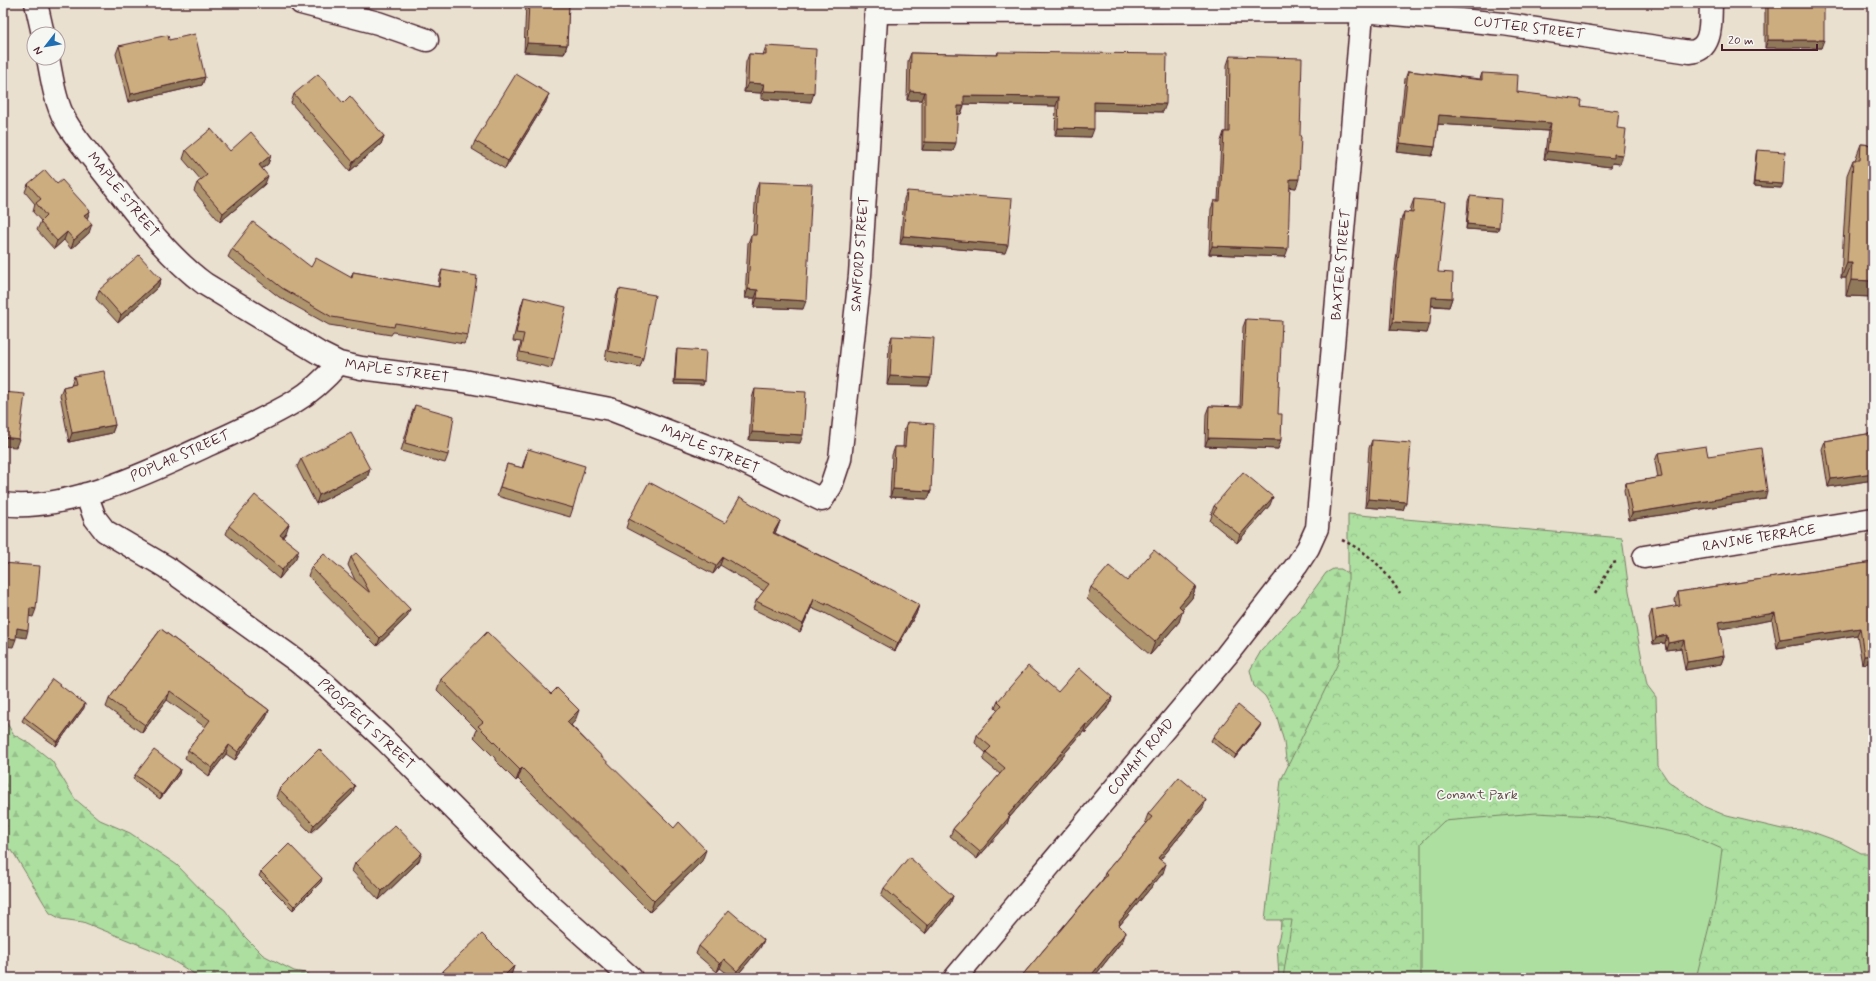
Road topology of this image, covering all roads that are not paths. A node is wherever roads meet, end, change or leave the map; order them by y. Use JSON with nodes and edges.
{"nodes":[{"id":1,"x":36,"y":3,"type":"edge"},
{"id":2,"x":301,"y":3,"type":"edge"},
{"id":3,"x":1711,"y":3,"type":"edge"},
{"id":4,"x":1363,"y":7,"type":"edge"},
{"id":5,"x":876,"y":8,"type":"edge"},
{"id":6,"x":41,"y":26,"type":"edge"},
{"id":7,"x":427,"y":40,"type":"dead end"},
{"id":8,"x":50,"y":66,"type":"edge"},
{"id":9,"x":339,"y":363,"type":"junction"},
{"id":10,"x":86,"y":494,"type":"junction"},
{"id":11,"x":822,"y":500,"type":"joint"},
{"id":12,"x":3,"y":504,"type":"edge"},
{"id":13,"x":1873,"y":520,"type":"edge"},
{"id":14,"x":1317,"y":528,"type":"joint"},
{"id":15,"x":1644,"y":557,"type":"road end"},
{"id":16,"x":631,"y":978,"type":"edge"},
{"id":17,"x":955,"y":978,"type":"edge"}],
"edges":[{"from":1,"to":6,"type":"street"},
{"from":2,"to":7,"type":"street"},
{"from":3,"to":4,"type":"street","name":"CUTTER STREET"},
{"from":4,"to":5,"type":"street","name":"CUTTER STREET"},
{"from":4,"to":14,"type":"street","name":"BAXTER STREET"},
{"from":5,"to":11,"type":"street","name":"SANFORD STREET"},
{"from":8,"to":9,"type":"street","name":"MAPLE STREET"},
{"from":9,"to":10,"type":"street","name":"POPLAR STREET"},
{"from":9,"to":11,"type":"street","name":"MAPLE STREET"},
{"from":10,"to":12,"type":"street","name":"POPLAR STREET"},
{"from":10,"to":16,"type":"street","name":"PROSPECT STREET"},
{"from":13,"to":15,"type":"street","name":"RAVINE TERRACE"},
{"from":14,"to":17,"type":"street","name":"CONANT ROAD"}]}
